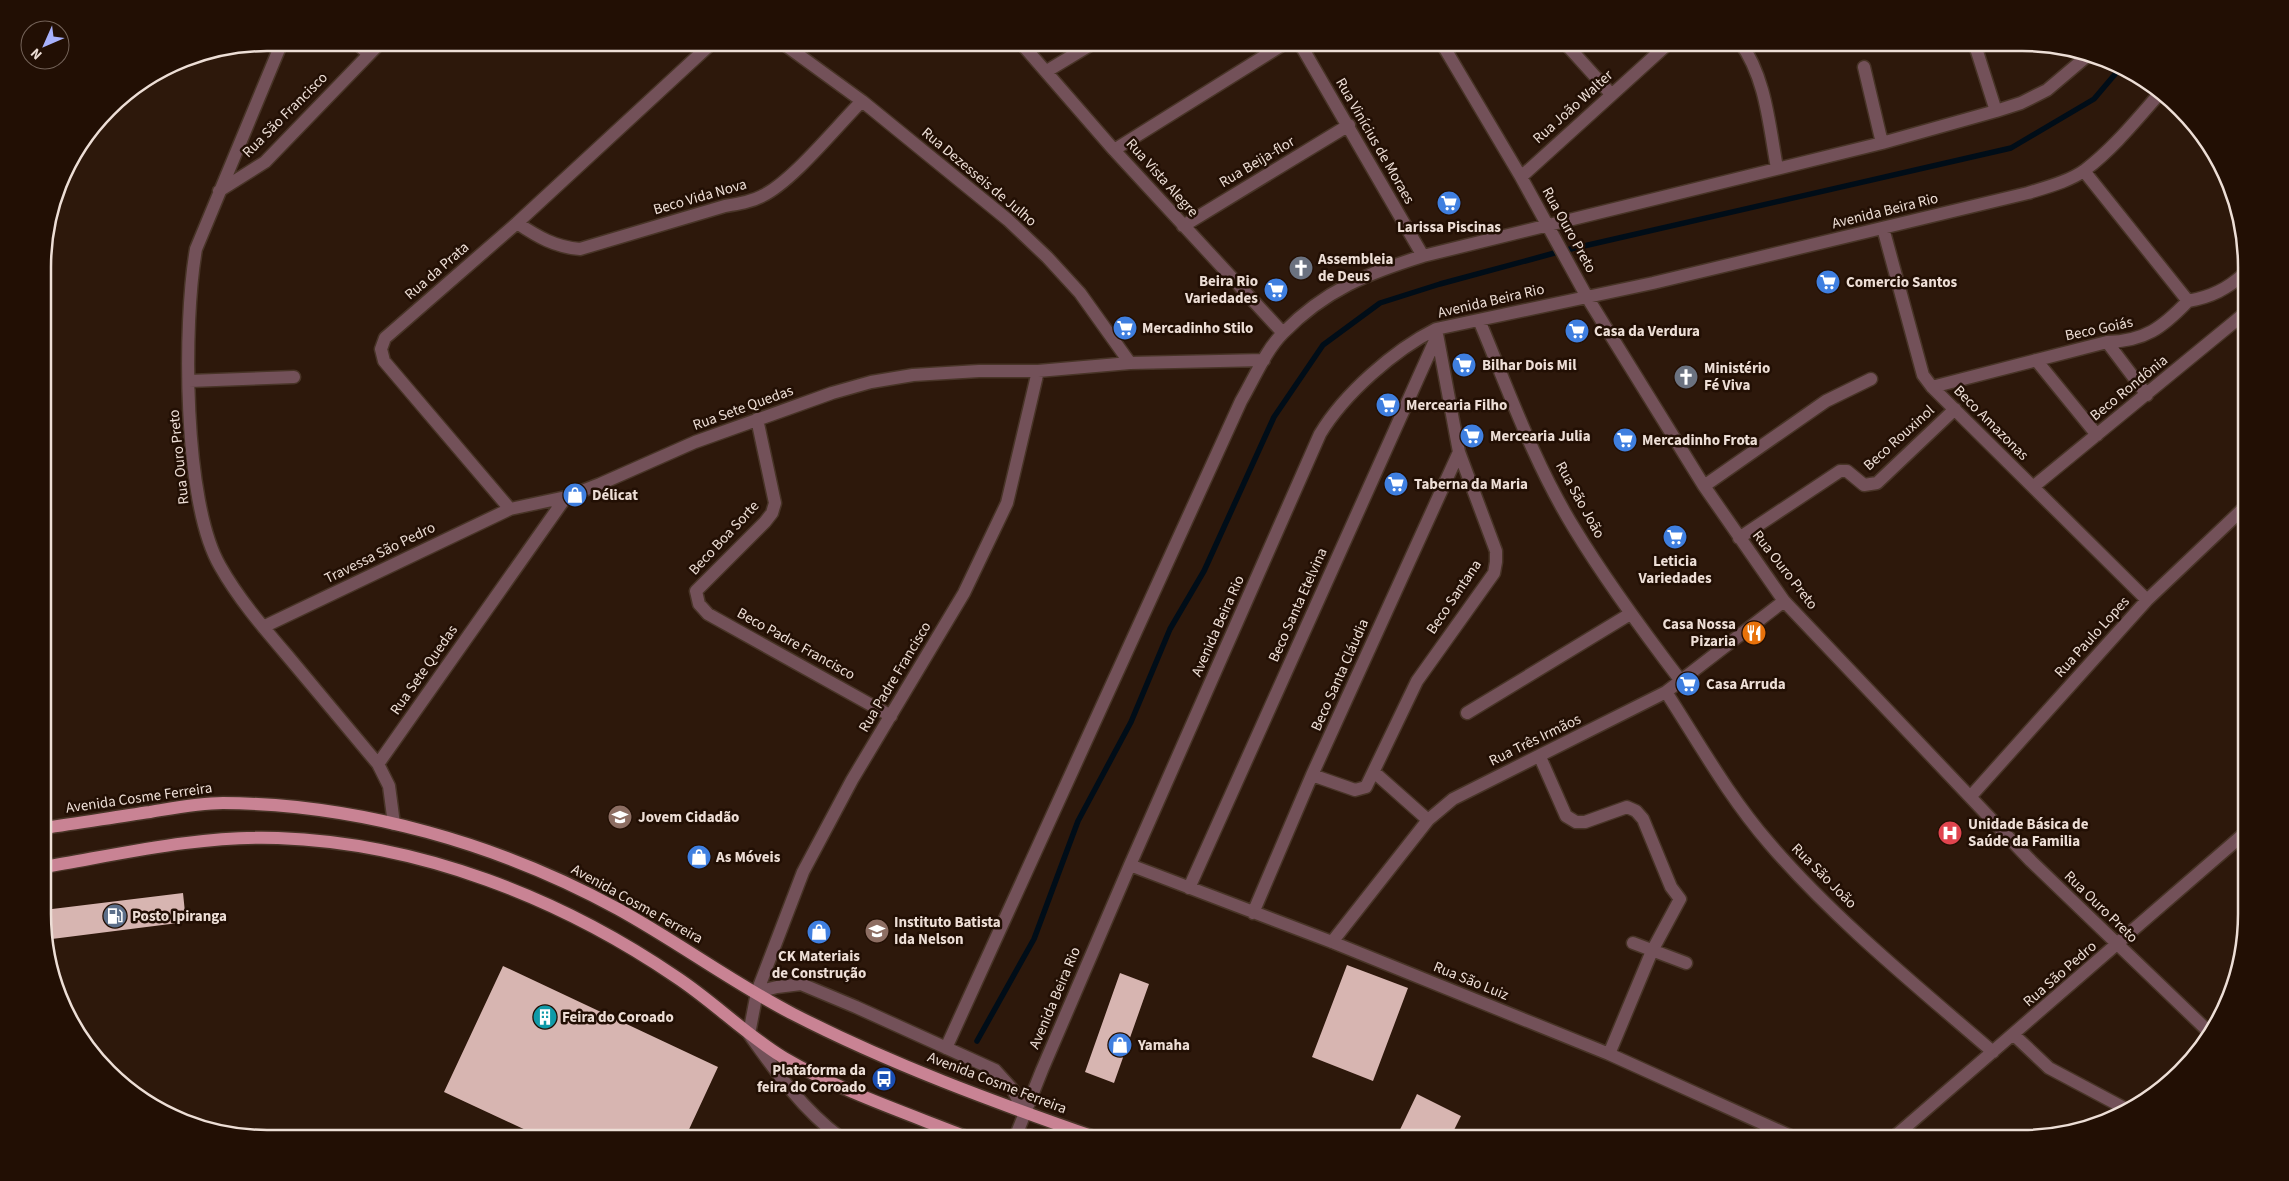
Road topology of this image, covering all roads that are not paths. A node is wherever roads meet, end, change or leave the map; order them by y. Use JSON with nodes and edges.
{"nodes":[{"id":1,"x":278,"y":51,"type":"edge"},
{"id":2,"x":365,"y":51,"type":"edge"},
{"id":3,"x":371,"y":51,"type":"edge"},
{"id":4,"x":703,"y":51,"type":"edge"},
{"id":5,"x":793,"y":51,"type":"edge"},
{"id":6,"x":1028,"y":51,"type":"edge"},
{"id":7,"x":1080,"y":51,"type":"edge"},
{"id":8,"x":1273,"y":51,"type":"edge"},
{"id":9,"x":1304,"y":51,"type":"edge"},
{"id":10,"x":1446,"y":51,"type":"edge"},
{"id":11,"x":1572,"y":51,"type":"edge"},
{"id":12,"x":1660,"y":51,"type":"edge"},
{"id":13,"x":1746,"y":51,"type":"edge"},
{"id":14,"x":1977,"y":51,"type":"edge"},
{"id":15,"x":368,"y":54,"type":"junction"},
{"id":16,"x":2082,"y":60,"type":"edge"},
{"id":17,"x":1864,"y":67,"type":"dead end"},
{"id":18,"x":1047,"y":71,"type":"junction"},
{"id":19,"x":1611,"y":94,"type":"junction"},
{"id":20,"x":2156,"y":98,"type":"edge"},
{"id":21,"x":862,"y":101,"type":"junction"},
{"id":22,"x":1996,"y":111,"type":"junction"},
{"id":23,"x":1349,"y":125,"type":"junction"},
{"id":24,"x":1882,"y":143,"type":"junction"},
{"id":25,"x":1114,"y":150,"type":"junction"},
{"id":26,"x":1777,"y":168,"type":"junction"},
{"id":27,"x":2084,"y":170,"type":"junction"},
{"id":28,"x":1521,"y":177,"type":"junction"},
{"id":29,"x":219,"y":191,"type":"junction"},
{"id":30,"x":517,"y":223,"type":"junction"},
{"id":31,"x":1547,"y":224,"type":"junction"},
{"id":32,"x":1183,"y":226,"type":"junction"},
{"id":33,"x":1883,"y":228,"type":"junction"},
{"id":34,"x":1423,"y":256,"type":"junction"},
{"id":35,"x":2238,"y":279,"type":"edge"},
{"id":36,"x":1587,"y":296,"type":"junction"},
{"id":37,"x":2188,"y":301,"type":"junction"},
{"id":38,"x":2238,"y":319,"type":"edge"},
{"id":39,"x":1478,"y":320,"type":"junction"},
{"id":40,"x":1283,"y":333,"type":"junction"},
{"id":41,"x":1437,"y":333,"type":"junction"},
{"id":42,"x":2107,"y":342,"type":"junction"},
{"id":43,"x":1264,"y":360,"type":"junction"},
{"id":44,"x":2036,"y":360,"type":"junction"},
{"id":45,"x":1130,"y":363,"type":"junction"},
{"id":46,"x":1038,"y":371,"type":"junction"},
{"id":47,"x":294,"y":377,"type":"dead end"},
{"id":48,"x":1871,"y":379,"type":"dead end"},
{"id":49,"x":189,"y":382,"type":"junction"},
{"id":50,"x":1932,"y":386,"type":"junction"},
{"id":51,"x":2148,"y":395,"type":"junction"},
{"id":52,"x":1955,"y":409,"type":"junction"},
{"id":53,"x":757,"y":419,"type":"junction"},
{"id":54,"x":2097,"y":435,"type":"junction"},
{"id":55,"x":1458,"y":452,"type":"junction"},
{"id":56,"x":1704,"y":486,"type":"junction"},
{"id":57,"x":2033,"y":487,"type":"junction"},
{"id":58,"x":566,"y":497,"type":"junction"},
{"id":59,"x":510,"y":509,"type":"junction"},
{"id":60,"x":2238,"y":513,"type":"edge"},
{"id":61,"x":1739,"y":538,"type":"junction"},
{"id":62,"x":696,"y":591,"type":"joint"},
{"id":63,"x":2147,"y":600,"type":"junction"},
{"id":64,"x":1784,"y":601,"type":"junction"},
{"id":65,"x":1630,"y":614,"type":"junction"},
{"id":66,"x":263,"y":627,"type":"junction"},
{"id":67,"x":1681,"y":681,"type":"junction"},
{"id":68,"x":1666,"y":692,"type":"junction"},
{"id":69,"x":1467,"y":713,"type":"dead end"},
{"id":70,"x":891,"y":716,"type":"junction"},
{"id":71,"x":1540,"y":757,"type":"junction"},
{"id":72,"x":378,"y":764,"type":"junction"},
{"id":73,"x":1374,"y":772,"type":"junction"},
{"id":74,"x":1312,"y":775,"type":"junction"},
{"id":75,"x":1970,"y":796,"type":"junction"},
{"id":76,"x":1428,"y":820,"type":"junction"},
{"id":77,"x":394,"y":824,"type":"junction"},
{"id":78,"x":51,"y":827,"type":"edge"},
{"id":79,"x":2238,"y":839,"type":"edge"},
{"id":80,"x":51,"y":865,"type":"edge"},
{"id":81,"x":1130,"y":865,"type":"junction"},
{"id":82,"x":1189,"y":888,"type":"junction"},
{"id":83,"x":1252,"y":913,"type":"junction"},
{"id":84,"x":1332,"y":942,"type":"junction"},
{"id":85,"x":1632,"y":943,"type":"dead end"},
{"id":86,"x":2118,"y":945,"type":"junction"},
{"id":87,"x":1652,"y":951,"type":"junction"},
{"id":88,"x":1686,"y":963,"type":"dead end"},
{"id":89,"x":757,"y":992,"type":"junction"},
{"id":90,"x":2205,"y":1029,"type":"edge"},
{"id":91,"x":749,"y":1034,"type":"junction"},
{"id":92,"x":2014,"y":1035,"type":"junction"},
{"id":93,"x":946,"y":1048,"type":"junction"},
{"id":94,"x":1993,"y":1052,"type":"junction"},
{"id":95,"x":1609,"y":1054,"type":"junction"},
{"id":96,"x":2121,"y":1106,"type":"edge"},
{"id":97,"x":1024,"y":1113,"type":"junction"},
{"id":98,"x":829,"y":1130,"type":"edge"},
{"id":99,"x":950,"y":1130,"type":"edge"},
{"id":100,"x":1018,"y":1130,"type":"edge"},
{"id":101,"x":1074,"y":1130,"type":"edge"},
{"id":102,"x":1777,"y":1130,"type":"edge"},
{"id":103,"x":1902,"y":1130,"type":"edge"}],
"edges":[{"from":1,"to":29,"type":"street","name":"Rua Ouro Preto"},
{"from":2,"to":15,"type":"street"},
{"from":3,"to":15,"type":"street","name":"Rua São Francisco"},
{"from":4,"to":30,"type":"street","name":"Rua da Prata"},
{"from":5,"to":21,"type":"street","name":"Rua Dezesseis de Julho"},
{"from":6,"to":18,"type":"street","name":"Rua Vista Alegre"},
{"from":7,"to":18,"type":"street"},
{"from":8,"to":25,"type":"street"},
{"from":9,"to":23,"type":"street","name":"Rua Vinícius de Moraes"},
{"from":10,"to":28,"type":"street","name":"Rua Ouro Preto"},
{"from":11,"to":19,"type":"street"},
{"from":12,"to":19,"type":"street","name":"Rua João Walter"},
{"from":13,"to":26,"type":"street"},
{"from":14,"to":22,"type":"street"},
{"from":15,"to":29,"type":"street","name":"Rua São Francisco"},
{"from":16,"to":22,"type":"street"},
{"from":17,"to":24,"type":"street"},
{"from":18,"to":25,"type":"street","name":"Rua Vista Alegre"},
{"from":19,"to":28,"type":"street","name":"Rua João Walter"},
{"from":20,"to":27,"type":"street","name":"Avenida Beira Rio"},
{"from":21,"to":30,"type":"street","name":"Beco Vida Nova"},
{"from":21,"to":45,"type":"street","name":"Rua Dezesseis de Julho"},
{"from":22,"to":24,"type":"street"},
{"from":23,"to":32,"type":"street","name":"Rua Beija-flor"},
{"from":23,"to":34,"type":"street","name":"Rua Vinícius de Moraes"},
{"from":24,"to":26,"type":"street"},
{"from":25,"to":32,"type":"street","name":"Rua Vista Alegre"},
{"from":26,"to":31,"type":"street"},
{"from":27,"to":33,"type":"street","name":"Avenida Beira Rio"},
{"from":27,"to":37,"type":"street"},
{"from":28,"to":31,"type":"street","name":"Rua Ouro Preto"},
{"from":29,"to":49,"type":"street","name":"Rua Ouro Preto"},
{"from":30,"to":59,"type":"street","name":"Rua da Prata"},
{"from":31,"to":34,"type":"street"},
{"from":31,"to":36,"type":"street","name":"Rua Ouro Preto"},
{"from":32,"to":40,"type":"street","name":"Rua Vista Alegre"},
{"from":33,"to":36,"type":"street","name":"Avenida Beira Rio"},
{"from":33,"to":50,"type":"street","name":"Beco Amazonas"},
{"from":34,"to":40,"type":"street"},
{"from":35,"to":37,"type":"street"},
{"from":36,"to":39,"type":"street","name":"Avenida Beira Rio"},
{"from":36,"to":56,"type":"street","name":"Rua Ouro Preto"},
{"from":37,"to":42,"type":"street","name":"Beco Goiás"},
{"from":38,"to":51,"type":"street","name":"Beco Rondônia"},
{"from":39,"to":41,"type":"street","name":"Avenida Beira Rio"},
{"from":39,"to":65,"type":"street","name":"Rua São João"},
{"from":40,"to":43,"type":"street"},
{"from":41,"to":55,"type":"street","name":"Beco Santana"},
{"from":41,"to":81,"type":"street","name":"Avenida Beira Rio"},
{"from":41,"to":82,"type":"street","name":"Beco Santa Etelvina"},
{"from":42,"to":44,"type":"street","name":"Beco Goiás"},
{"from":42,"to":51,"type":"street"},
{"from":43,"to":45,"type":"street","name":"Rua Sete Quedas"},
{"from":43,"to":93,"type":"street"},
{"from":44,"to":50,"type":"street","name":"Beco Goiás"},
{"from":44,"to":54,"type":"street"},
{"from":45,"to":46,"type":"street","name":"Rua Sete Quedas"},
{"from":46,"to":53,"type":"street","name":"Rua Sete Quedas"},
{"from":46,"to":70,"type":"street","name":"Rua Padre Francisco"},
{"from":47,"to":49,"type":"street"},
{"from":48,"to":56,"type":"street"},
{"from":49,"to":66,"type":"street","name":"Rua Ouro Preto"},
{"from":50,"to":52,"type":"street","name":"Beco Amazonas"},
{"from":51,"to":54,"type":"street","name":"Beco Rondônia"},
{"from":52,"to":57,"type":"street","name":"Beco Amazonas"},
{"from":52,"to":61,"type":"street","name":"Beco Rouxinol"},
{"from":53,"to":58,"type":"street","name":"Rua Sete Quedas"},
{"from":53,"to":62,"type":"street","name":"Beco Boa Sorte"},
{"from":54,"to":57,"type":"street","name":"Beco Rondônia"},
{"from":55,"to":73,"type":"street","name":"Beco Santana"},
{"from":55,"to":74,"type":"street","name":"Beco Santa Cláudia"},
{"from":56,"to":61,"type":"street","name":"Rua Ouro Preto"},
{"from":57,"to":63,"type":"street","name":"Beco Amazonas"},
{"from":58,"to":59,"type":"street"},
{"from":58,"to":72,"type":"street","name":"Rua Sete Quedas"},
{"from":59,"to":66,"type":"street","name":"Travessa São Pedro"},
{"from":60,"to":63,"type":"street","name":"Rua Paulo Lopes"},
{"from":61,"to":64,"type":"street","name":"Rua Ouro Preto"},
{"from":62,"to":70,"type":"street","name":"Beco Padre Francisco"},
{"from":63,"to":75,"type":"street","name":"Rua Paulo Lopes"},
{"from":64,"to":67,"type":"street","name":"Rua Três Irmãos"},
{"from":64,"to":75,"type":"street","name":"Rua Ouro Preto"},
{"from":65,"to":67,"type":"street","name":"Rua São João"},
{"from":65,"to":69,"type":"street"},
{"from":66,"to":72,"type":"street","name":"Rua Ouro Preto"},
{"from":67,"to":68,"type":"street","name":"Rua Três Irmãos"},
{"from":68,"to":71,"type":"street","name":"Rua Três Irmãos"},
{"from":68,"to":94,"type":"street","name":"Rua São João"},
{"from":70,"to":89,"type":"street","name":"Rua Padre Francisco"},
{"from":71,"to":76,"type":"street","name":"Rua Três Irmãos"},
{"from":71,"to":87,"type":"street"},
{"from":72,"to":77,"type":"street","name":"Rua Ouro Preto"},
{"from":73,"to":74,"type":"street","name":"Beco Santana"},
{"from":73,"to":76,"type":"street"},
{"from":74,"to":83,"type":"street","name":"Beco Santa Cláudia"},
{"from":75,"to":86,"type":"street","name":"Rua Ouro Preto"},
{"from":76,"to":84,"type":"street","name":"Rua Três Irmãos"},
{"from":77,"to":78,"type":"main road","name":"Avenida Cosme Ferreira"},
{"from":77,"to":89,"type":"main road","name":"Avenida Cosme Ferreira"},
{"from":79,"to":86,"type":"street","name":"Rua São Pedro"},
{"from":80,"to":91,"type":"main road"},
{"from":81,"to":82,"type":"street","name":"Rua São Luiz"},
{"from":81,"to":97,"type":"street","name":"Avenida Beira Rio"},
{"from":82,"to":83,"type":"street","name":"Rua São Luiz"},
{"from":83,"to":84,"type":"street","name":"Rua São Luiz"},
{"from":84,"to":95,"type":"street","name":"Rua São Luiz"},
{"from":85,"to":87,"type":"street"},
{"from":86,"to":90,"type":"street","name":"Rua Ouro Preto"},
{"from":86,"to":92,"type":"street","name":"Rua São Pedro"},
{"from":87,"to":88,"type":"street"},
{"from":87,"to":95,"type":"street"},
{"from":89,"to":91,"type":"street","name":"Rua Padre Francisco"},
{"from":89,"to":93,"type":"street"},
{"from":89,"to":97,"type":"main road","name":"Avenida Cosme Ferreira"},
{"from":91,"to":98,"type":"street"},
{"from":91,"to":99,"type":"main road"},
{"from":92,"to":94,"type":"street","name":"Rua São Pedro"},
{"from":92,"to":96,"type":"street"},
{"from":93,"to":97,"type":"street"},
{"from":94,"to":103,"type":"street","name":"Rua São Pedro"},
{"from":95,"to":102,"type":"street","name":"Rua São Luiz"},
{"from":97,"to":100,"type":"street","name":"Avenida Beira Rio"},
{"from":97,"to":101,"type":"main road","name":"Avenida Cosme Ferreira"}]}
